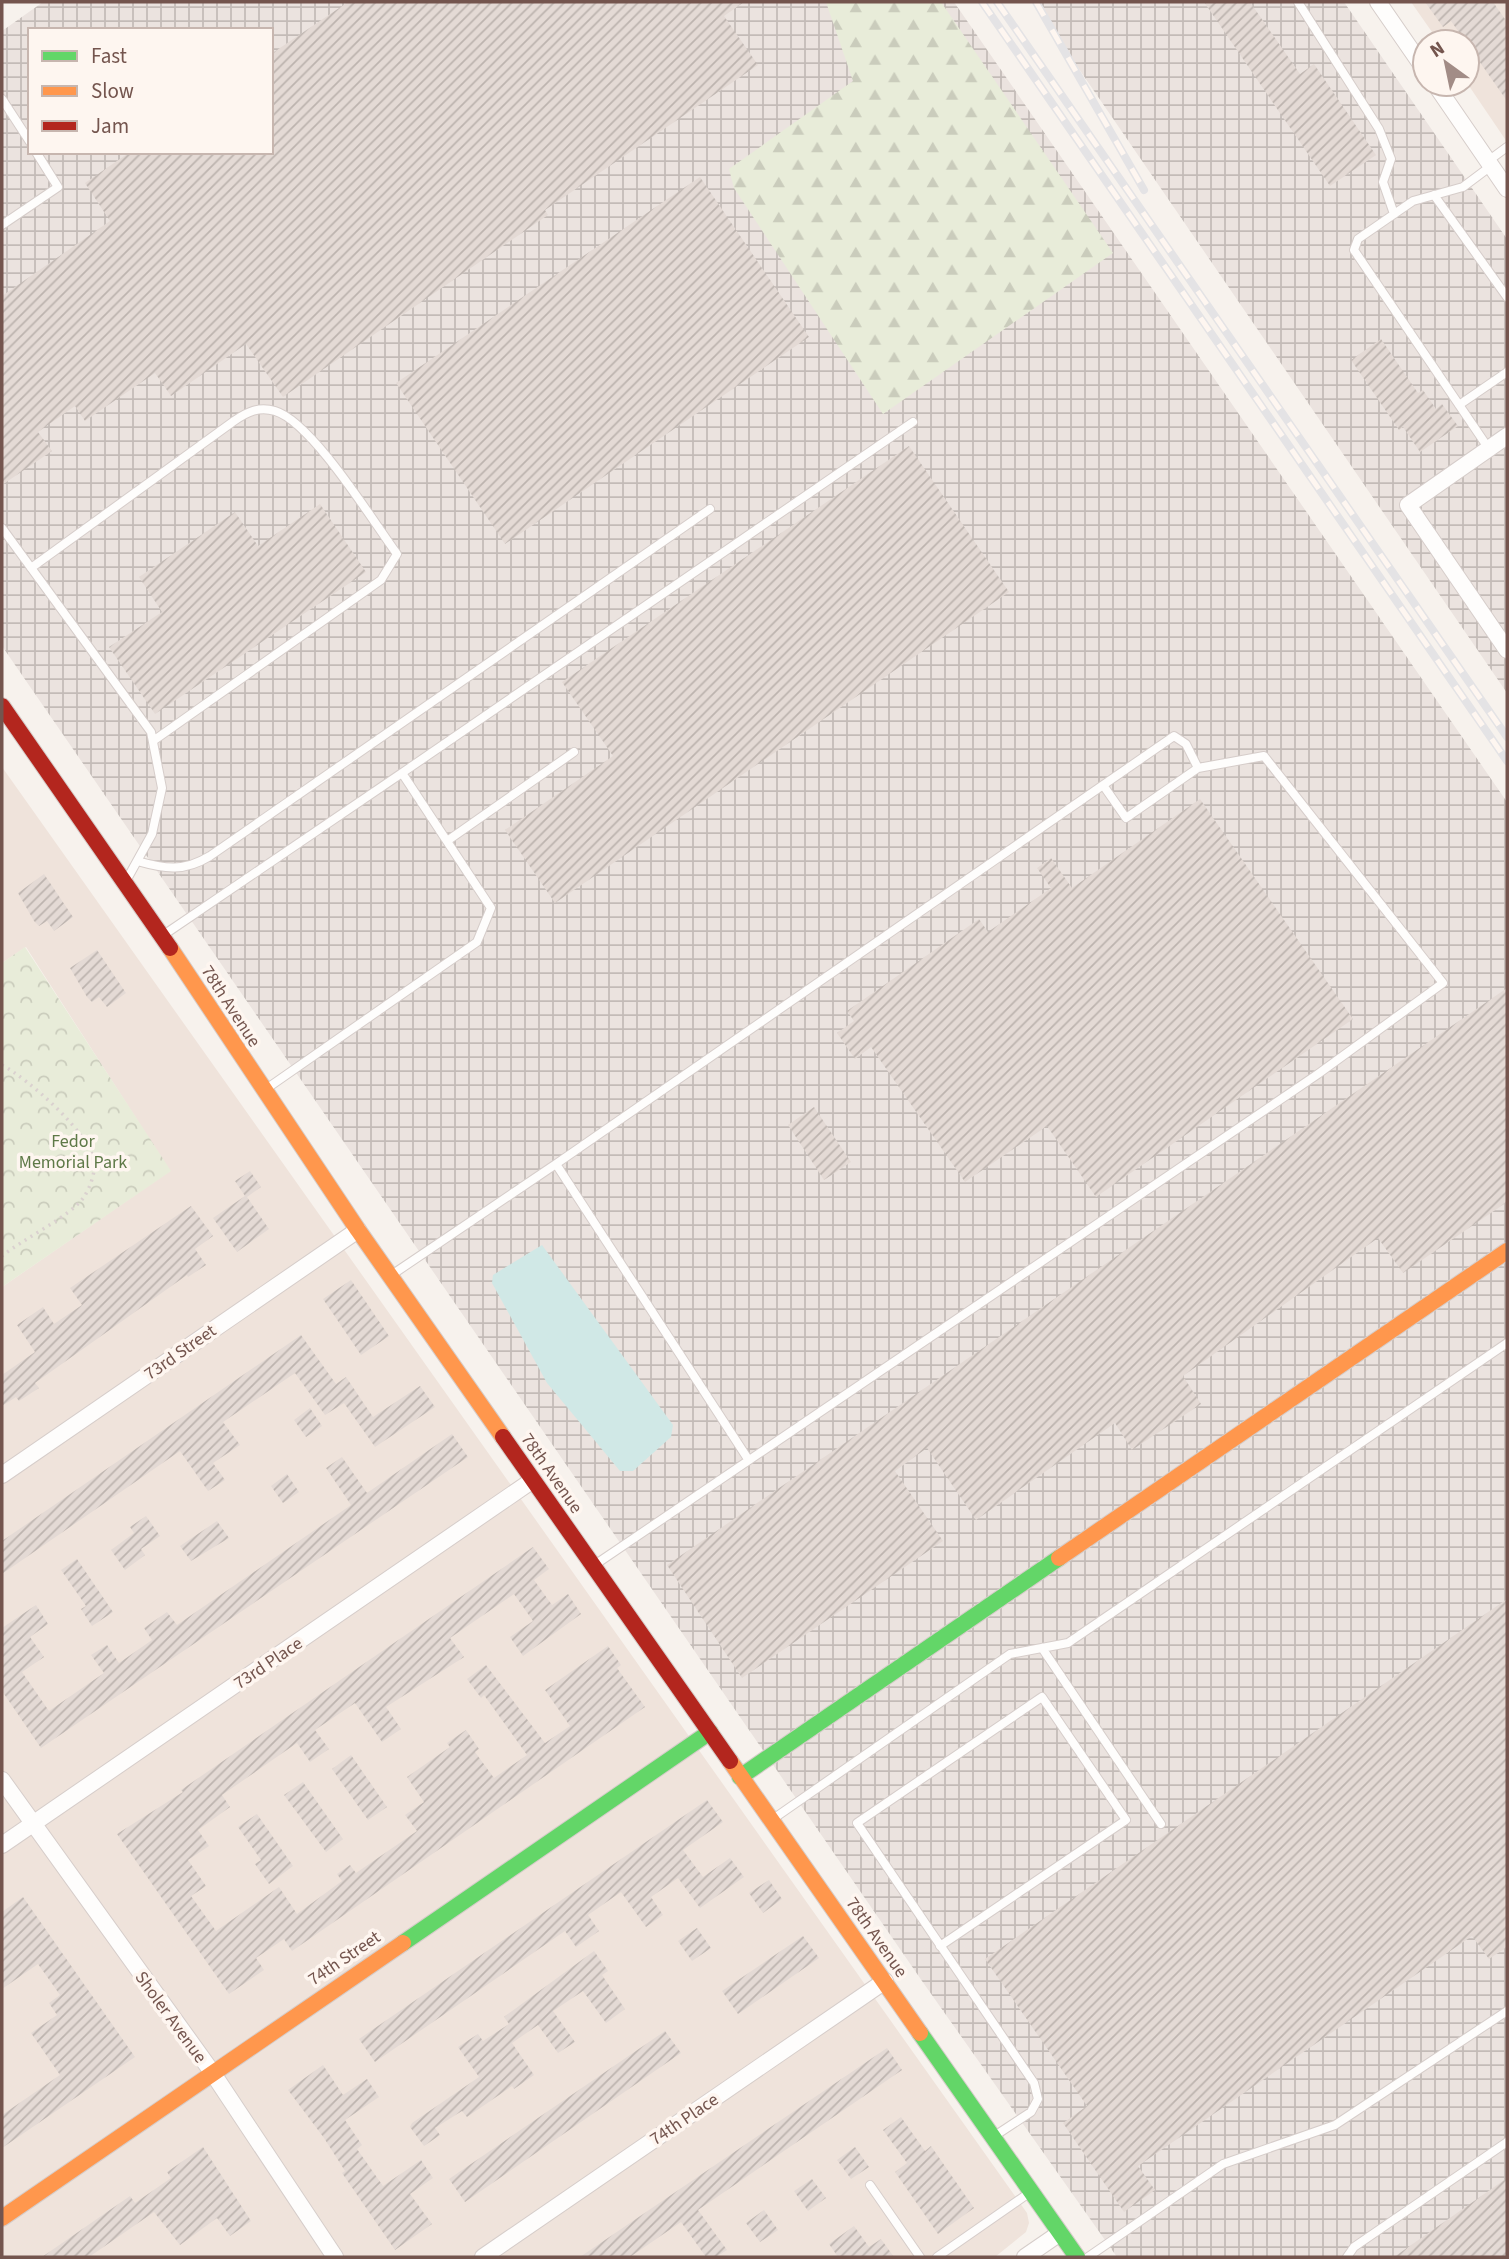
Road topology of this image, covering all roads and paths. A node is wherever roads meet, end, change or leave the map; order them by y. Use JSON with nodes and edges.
{"nodes":[{"id":1,"x":1298,"y":2,"type":"edge"},
{"id":2,"x":1379,"y":2,"type":"edge"},
{"id":3,"x":1411,"y":49,"type":"edge"},
{"id":4,"x":1445,"y":98,"type":"edge"},
{"id":5,"x":2,"y":99,"type":"edge"},
{"id":6,"x":28,"y":139,"type":"edge"},
{"id":7,"x":1507,"y":147,"type":"edge"},
{"id":8,"x":37,"y":154,"type":"edge"},
{"id":9,"x":1490,"y":163,"type":"junction"},
{"id":10,"x":1507,"y":189,"type":"edge"},
{"id":11,"x":1434,"y":195,"type":"junction"},
{"id":12,"x":1394,"y":214,"type":"junction"},
{"id":13,"x":2,"y":225,"type":"edge"},
{"id":14,"x":1507,"y":297,"type":"edge"},
{"id":15,"x":1507,"y":372,"type":"edge"},
{"id":16,"x":1459,"y":405,"type":"junction"},
{"id":17,"x":913,"y":422,"type":"dead end"},
{"id":18,"x":1507,"y":436,"type":"edge"},
{"id":19,"x":1489,"y":449,"type":"junction"},
{"id":20,"x":710,"y":509,"type":"dead end"},
{"id":21,"x":2,"y":528,"type":"edge"},
{"id":22,"x":31,"y":568,"type":"junction"},
{"id":23,"x":1507,"y":650,"type":"edge"},
{"id":24,"x":2,"y":706,"type":"edge"},
{"id":25,"x":8,"y":728,"type":"edge"},
{"id":26,"x":153,"y":741,"type":"junction"},
{"id":27,"x":575,"y":752,"type":"dead end"},
{"id":28,"x":1198,"y":768,"type":"junction"},
{"id":29,"x":402,"y":774,"type":"junction"},
{"id":30,"x":1103,"y":785,"type":"junction"},
{"id":31,"x":447,"y":841,"type":"junction"},
{"id":32,"x":138,"y":860,"type":"junction"},
{"id":33,"x":125,"y":882,"type":"junction"},
{"id":34,"x":162,"y":936,"type":"junction"},
{"id":35,"x":2,"y":1065,"type":"edge"},
{"id":36,"x":264,"y":1090,"type":"junction"},
{"id":37,"x":556,"y":1164,"type":"junction"},
{"id":38,"x":358,"y":1230,"type":"junction"},
{"id":39,"x":1507,"y":1251,"type":"edge"},
{"id":40,"x":2,"y":1256,"type":"edge"},
{"id":41,"x":391,"y":1276,"type":"junction"},
{"id":42,"x":1507,"y":1343,"type":"edge"},
{"id":43,"x":748,"y":1458,"type":"junction"},
{"id":44,"x":2,"y":1475,"type":"edge"},
{"id":45,"x":533,"y":1480,"type":"junction"},
{"id":46,"x":593,"y":1565,"type":"junction"},
{"id":47,"x":1042,"y":1648,"type":"junction"},
{"id":48,"x":710,"y":1732,"type":"junction"},
{"id":49,"x":740,"y":1777,"type":"junction"},
{"id":50,"x":2,"y":1780,"type":"edge"},
{"id":51,"x":771,"y":1820,"type":"junction"},
{"id":52,"x":32,"y":1824,"type":"junction"},
{"id":53,"x":1161,"y":1824,"type":"dead end"},
{"id":54,"x":2,"y":1845,"type":"edge"},
{"id":55,"x":940,"y":1946,"type":"junction"},
{"id":56,"x":885,"y":1982,"type":"junction"},
{"id":57,"x":1507,"y":2011,"type":"edge"},
{"id":58,"x":212,"y":2072,"type":"junction"},
{"id":59,"x":994,"y":2137,"type":"junction"},
{"id":60,"x":1507,"y":2142,"type":"edge"},
{"id":61,"x":870,"y":2185,"type":"dead end"},
{"id":62,"x":1031,"y":2191,"type":"junction"},
{"id":63,"x":2,"y":2218,"type":"edge"},
{"id":64,"x":1060,"y":2233,"type":"junction"},
{"id":65,"x":335,"y":2257,"type":"edge"},
{"id":66,"x":483,"y":2257,"type":"edge"},
{"id":67,"x":920,"y":2257,"type":"edge"},
{"id":68,"x":937,"y":2257,"type":"edge"},
{"id":69,"x":1025,"y":2257,"type":"edge"},
{"id":70,"x":1077,"y":2257,"type":"edge"},
{"id":71,"x":1088,"y":2257,"type":"edge"},
{"id":72,"x":1347,"y":2257,"type":"edge"}],
"edges":[{"from":1,"to":12,"type":"lane"},
{"from":2,"to":3,"type":"street"},
{"from":4,"to":9,"type":"street"},
{"from":5,"to":6,"type":"lane"},
{"from":7,"to":9,"type":"lane"},
{"from":8,"to":13,"type":"lane"},
{"from":9,"to":10,"type":"street"},
{"from":9,"to":11,"type":"lane"},
{"from":11,"to":12,"type":"lane"},
{"from":11,"to":14,"type":"lane"},
{"from":12,"to":16,"type":"lane"},
{"from":15,"to":16,"type":"lane"},
{"from":16,"to":19,"type":"lane"},
{"from":17,"to":29,"type":"lane"},
{"from":18,"to":19,"type":"street"},
{"from":19,"to":23,"type":"street"},
{"from":20,"to":32,"type":"lane"},
{"from":21,"to":22,"type":"lane"},
{"from":22,"to":26,"type":"lane"},
{"from":22,"to":26,"type":"lane"},
{"from":24,"to":25,"type":"street","name":"78th Avenue"},
{"from":25,"to":33,"type":"street","name":"78th Avenue"},
{"from":26,"to":32,"type":"lane"},
{"from":27,"to":31,"type":"lane"},
{"from":28,"to":30,"type":"lane"},
{"from":28,"to":30,"type":"lane"},
{"from":28,"to":43,"type":"lane"},
{"from":29,"to":31,"type":"lane"},
{"from":29,"to":34,"type":"lane"},
{"from":30,"to":37,"type":"lane"},
{"from":31,"to":36,"type":"lane"},
{"from":32,"to":33,"type":"lane"},
{"from":33,"to":34,"type":"street","name":"78th Avenue"},
{"from":34,"to":36,"type":"street","name":"78th Avenue"},
{"from":35,"to":40,"type":"path"},
{"from":36,"to":38,"type":"street","name":"78th Avenue"},
{"from":37,"to":41,"type":"lane"},
{"from":37,"to":43,"type":"lane"},
{"from":38,"to":41,"type":"street","name":"78th Avenue"},
{"from":38,"to":44,"type":"street","name":"73rd Street"},
{"from":39,"to":49,"type":"street"},
{"from":41,"to":45,"type":"street","name":"78th Avenue"},
{"from":42,"to":47,"type":"lane"},
{"from":43,"to":46,"type":"lane"},
{"from":45,"to":46,"type":"street","name":"78th Avenue"},
{"from":45,"to":52,"type":"street","name":"73rd Place"},
{"from":46,"to":48,"type":"street","name":"78th Avenue"},
{"from":47,"to":51,"type":"lane"},
{"from":47,"to":53,"type":"lane"},
{"from":48,"to":49,"type":"street","name":"78th Avenue"},
{"from":48,"to":58,"type":"street","name":"74th Street"},
{"from":49,"to":51,"type":"street","name":"78th Avenue"},
{"from":50,"to":52,"type":"street","name":"Sholer Avenue"},
{"from":51,"to":56,"type":"street","name":"78th Avenue"},
{"from":52,"to":54,"type":"street","name":"73rd Place"},
{"from":52,"to":58,"type":"street","name":"Sholer Avenue"},
{"from":55,"to":55,"type":"lane"},
{"from":55,"to":59,"type":"lane"},
{"from":56,"to":59,"type":"street","name":"78th Avenue"},
{"from":56,"to":66,"type":"street","name":"74th Place"},
{"from":57,"to":71,"type":"lane"},
{"from":58,"to":63,"type":"street","name":"74th Street"},
{"from":58,"to":65,"type":"street","name":"Sholer Avenue"},
{"from":59,"to":62,"type":"street","name":"78th Avenue"},
{"from":60,"to":72,"type":"lane"},
{"from":61,"to":67,"type":"lane"},
{"from":62,"to":64,"type":"street","name":"78th Avenue"},
{"from":62,"to":68,"type":"lane"},
{"from":64,"to":69,"type":"street"},
{"from":64,"to":70,"type":"street","name":"78th Avenue"}]}
